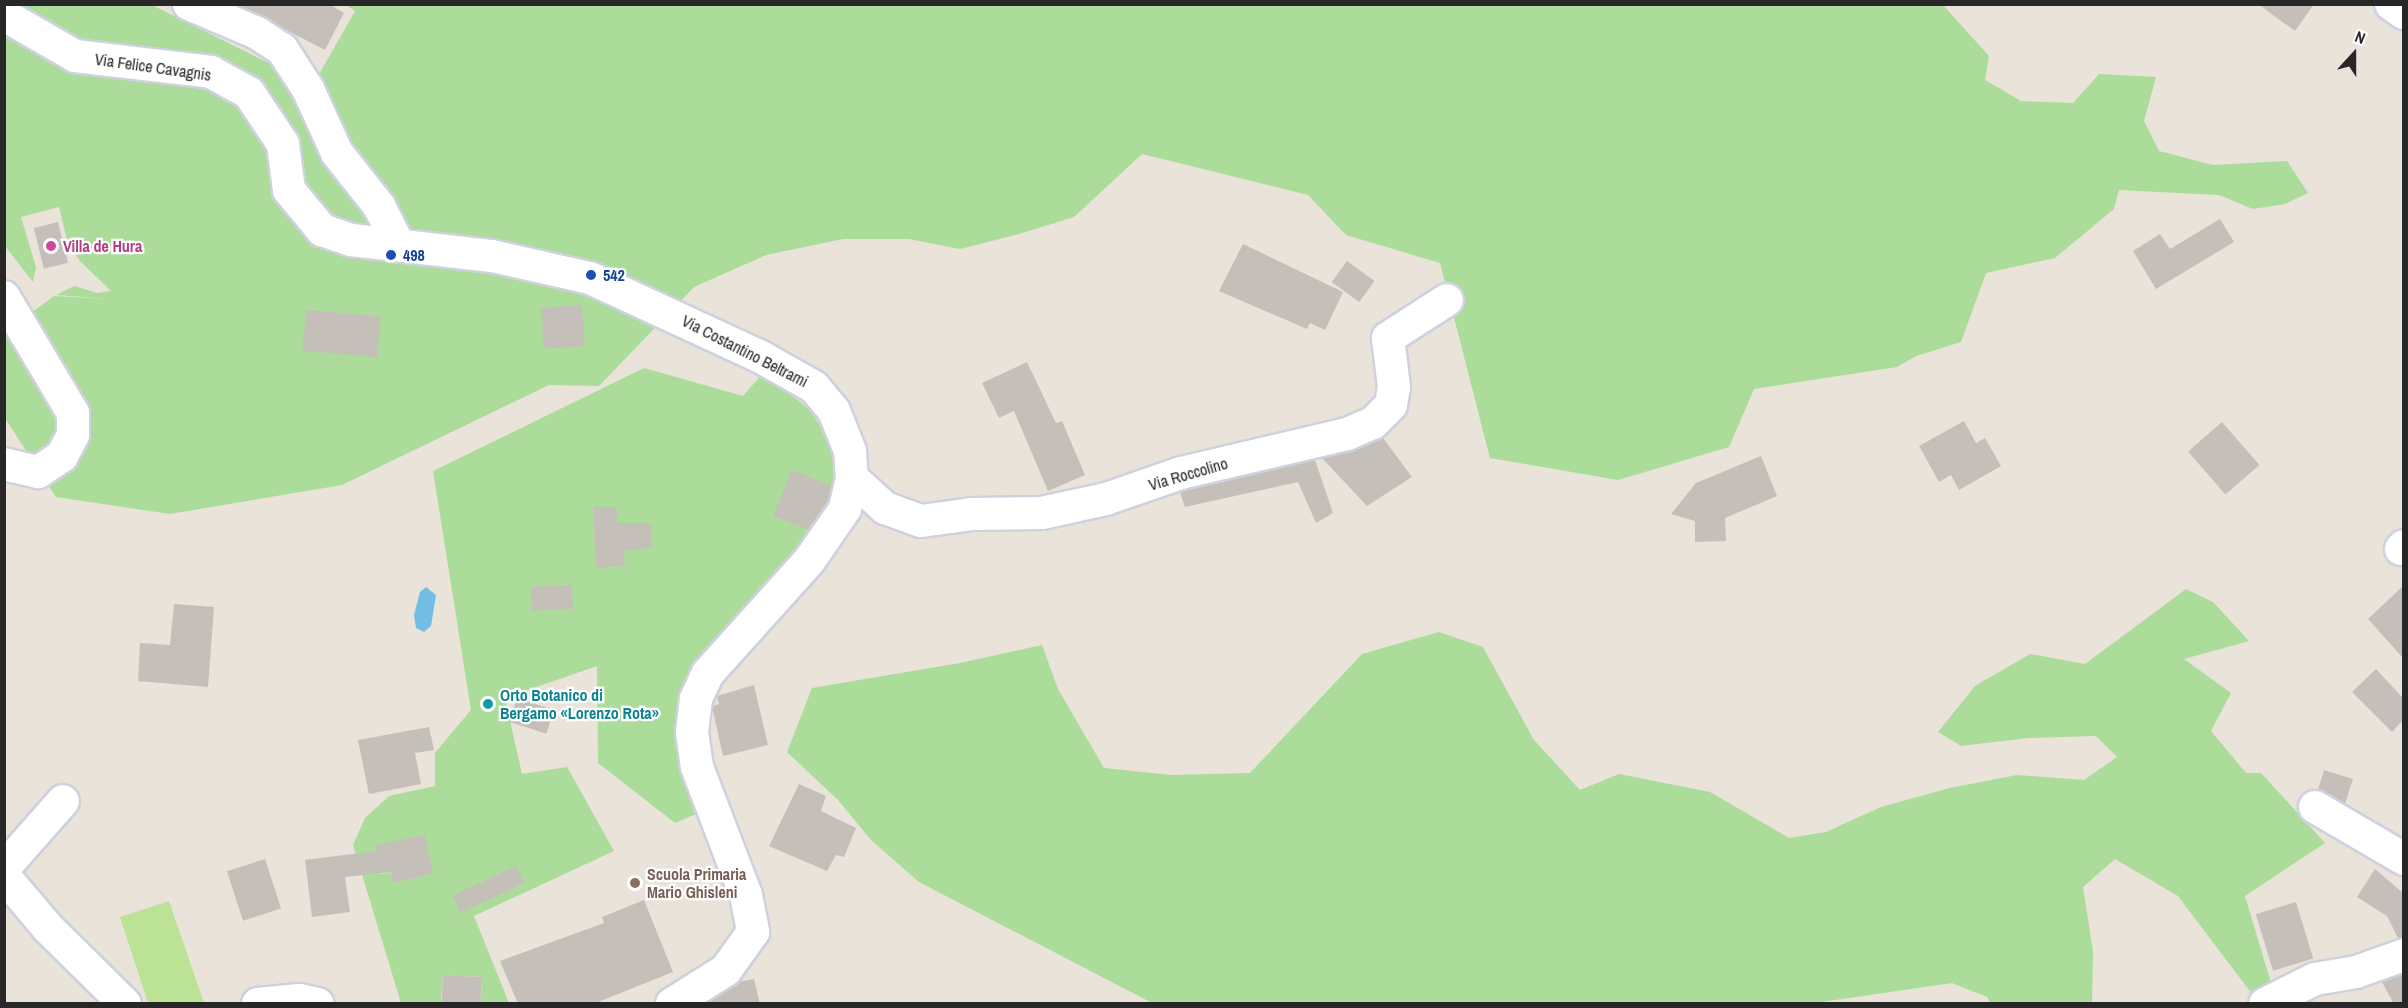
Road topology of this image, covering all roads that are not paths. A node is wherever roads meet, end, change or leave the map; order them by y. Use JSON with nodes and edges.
{"nodes":[{"id":1,"x":189,"y":4,"type":"edge"},
{"id":2,"x":2391,"y":4,"type":"edge"},
{"id":3,"x":2403,"y":13,"type":"edge"},
{"id":4,"x":4,"y":15,"type":"edge"},
{"id":5,"x":399,"y":245,"type":"junction"},
{"id":6,"x":4,"y":297,"type":"edge"},
{"id":7,"x":1447,"y":300,"type":"dead end"},
{"id":8,"x":4,"y":464,"type":"edge"},
{"id":9,"x":852,"y":478,"type":"junction"},
{"id":10,"x":63,"y":801,"type":"dead end"},
{"id":11,"x":2315,"y":807,"type":"dead end"},
{"id":12,"x":2403,"y":859,"type":"edge"},
{"id":13,"x":4,"y":868,"type":"edge"},
{"id":14,"x":4,"y":876,"type":"edge"},
{"id":15,"x":2403,"y":955,"type":"edge"},
{"id":16,"x":126,"y":1004,"type":"edge"},
{"id":17,"x":258,"y":1004,"type":"edge"},
{"id":18,"x":318,"y":1004,"type":"edge"},
{"id":19,"x":672,"y":1004,"type":"edge"},
{"id":20,"x":2265,"y":1004,"type":"edge"}],
"edges":[{"from":1,"to":5,"type":"street"},
{"from":2,"to":3,"type":"street"},
{"from":4,"to":5,"type":"street","name":"Via Felice Cavagnis"},
{"from":5,"to":9,"type":"street","name":"Via Costantino Beltrami"},
{"from":6,"to":8,"type":"street"},
{"from":7,"to":9,"type":"street","name":"Via Roccolino"},
{"from":9,"to":19,"type":"street","name":"Via Costantino Beltrami"},
{"from":10,"to":13,"type":"street"},
{"from":11,"to":12,"type":"street"},
{"from":14,"to":16,"type":"street"},
{"from":15,"to":20,"type":"street"},
{"from":17,"to":18,"type":"street"}]}
